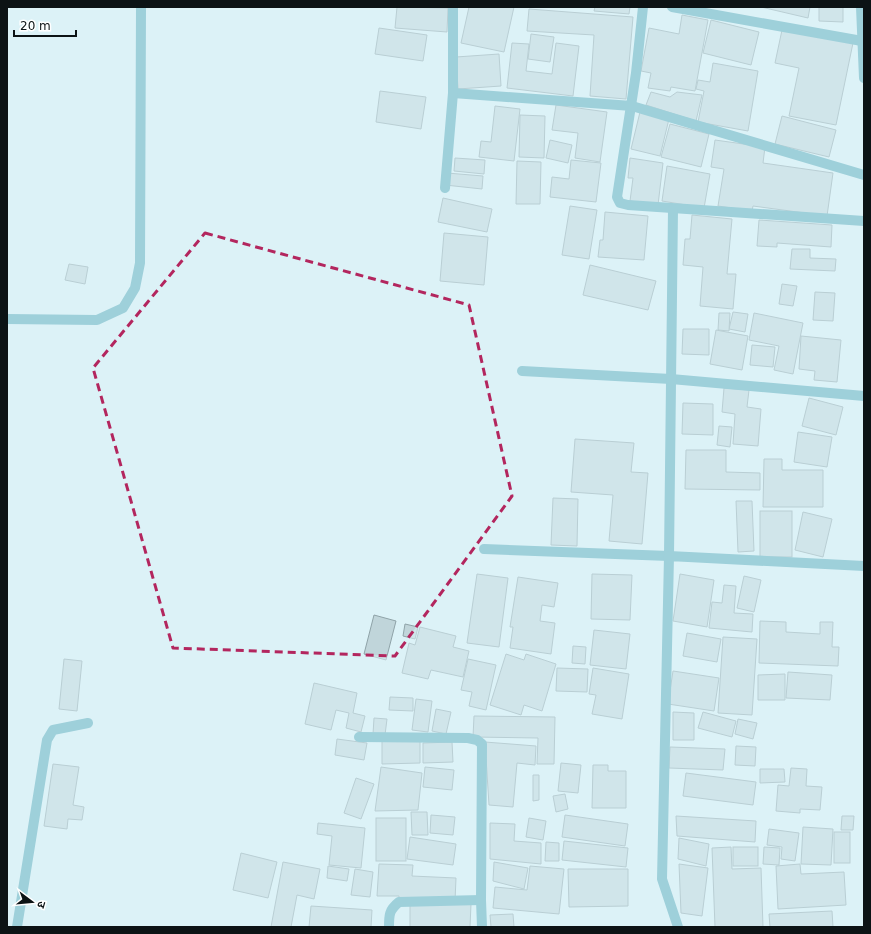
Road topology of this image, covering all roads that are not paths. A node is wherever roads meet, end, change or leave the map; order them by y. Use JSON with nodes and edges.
{"nodes":[{"id":1,"x":141,"y":7,"type":"edge"},
{"id":2,"x":453,"y":7,"type":"edge"},
{"id":3,"x":642,"y":7,"type":"edge"},
{"id":4,"x":672,"y":7,"type":"edge"},
{"id":5,"x":861,"y":7,"type":"edge"},
{"id":6,"x":862,"y":41,"type":"junction"},
{"id":7,"x":864,"y":69,"type":"edge"},
{"id":8,"x":864,"y":78,"type":"edge"},
{"id":9,"x":453,"y":93,"type":"junction"},
{"id":10,"x":632,"y":106,"type":"junction"},
{"id":11,"x":864,"y":175,"type":"edge"},
{"id":12,"x":445,"y":188,"type":"dead end"},
{"id":13,"x":673,"y":208,"type":"junction"},
{"id":14,"x":864,"y":221,"type":"edge"},
{"id":15,"x":7,"y":319,"type":"edge"},
{"id":16,"x":522,"y":371,"type":"dead end"},
{"id":17,"x":671,"y":379,"type":"junction"},
{"id":18,"x":864,"y":396,"type":"edge"},
{"id":19,"x":484,"y":549,"type":"dead end"},
{"id":20,"x":669,"y":556,"type":"junction"},
{"id":21,"x":864,"y":566,"type":"edge"},
{"id":22,"x":88,"y":723,"type":"dead end"},
{"id":23,"x":359,"y":737,"type":"dead end"},
{"id":24,"x":481,"y":900,"type":"junction"},
{"id":25,"x":17,"y":927,"type":"edge"},
{"id":26,"x":389,"y":927,"type":"edge"},
{"id":27,"x":482,"y":927,"type":"edge"},
{"id":28,"x":678,"y":927,"type":"edge"}],
"edges":[{"from":1,"to":15,"type":"street"},
{"from":2,"to":9,"type":"street"},
{"from":3,"to":10,"type":"street"},
{"from":4,"to":6,"type":"street"},
{"from":5,"to":6,"type":"street"},
{"from":6,"to":7,"type":"street"},
{"from":7,"to":8,"type":"street"},
{"from":9,"to":10,"type":"street"},
{"from":9,"to":12,"type":"street"},
{"from":10,"to":11,"type":"street"},
{"from":10,"to":13,"type":"street"},
{"from":13,"to":14,"type":"street"},
{"from":13,"to":17,"type":"street"},
{"from":16,"to":17,"type":"street"},
{"from":17,"to":18,"type":"street"},
{"from":17,"to":20,"type":"street"},
{"from":19,"to":20,"type":"street"},
{"from":20,"to":21,"type":"street"},
{"from":20,"to":28,"type":"street"},
{"from":22,"to":25,"type":"street"},
{"from":23,"to":24,"type":"street"},
{"from":24,"to":26,"type":"street"},
{"from":24,"to":27,"type":"street"}]}
